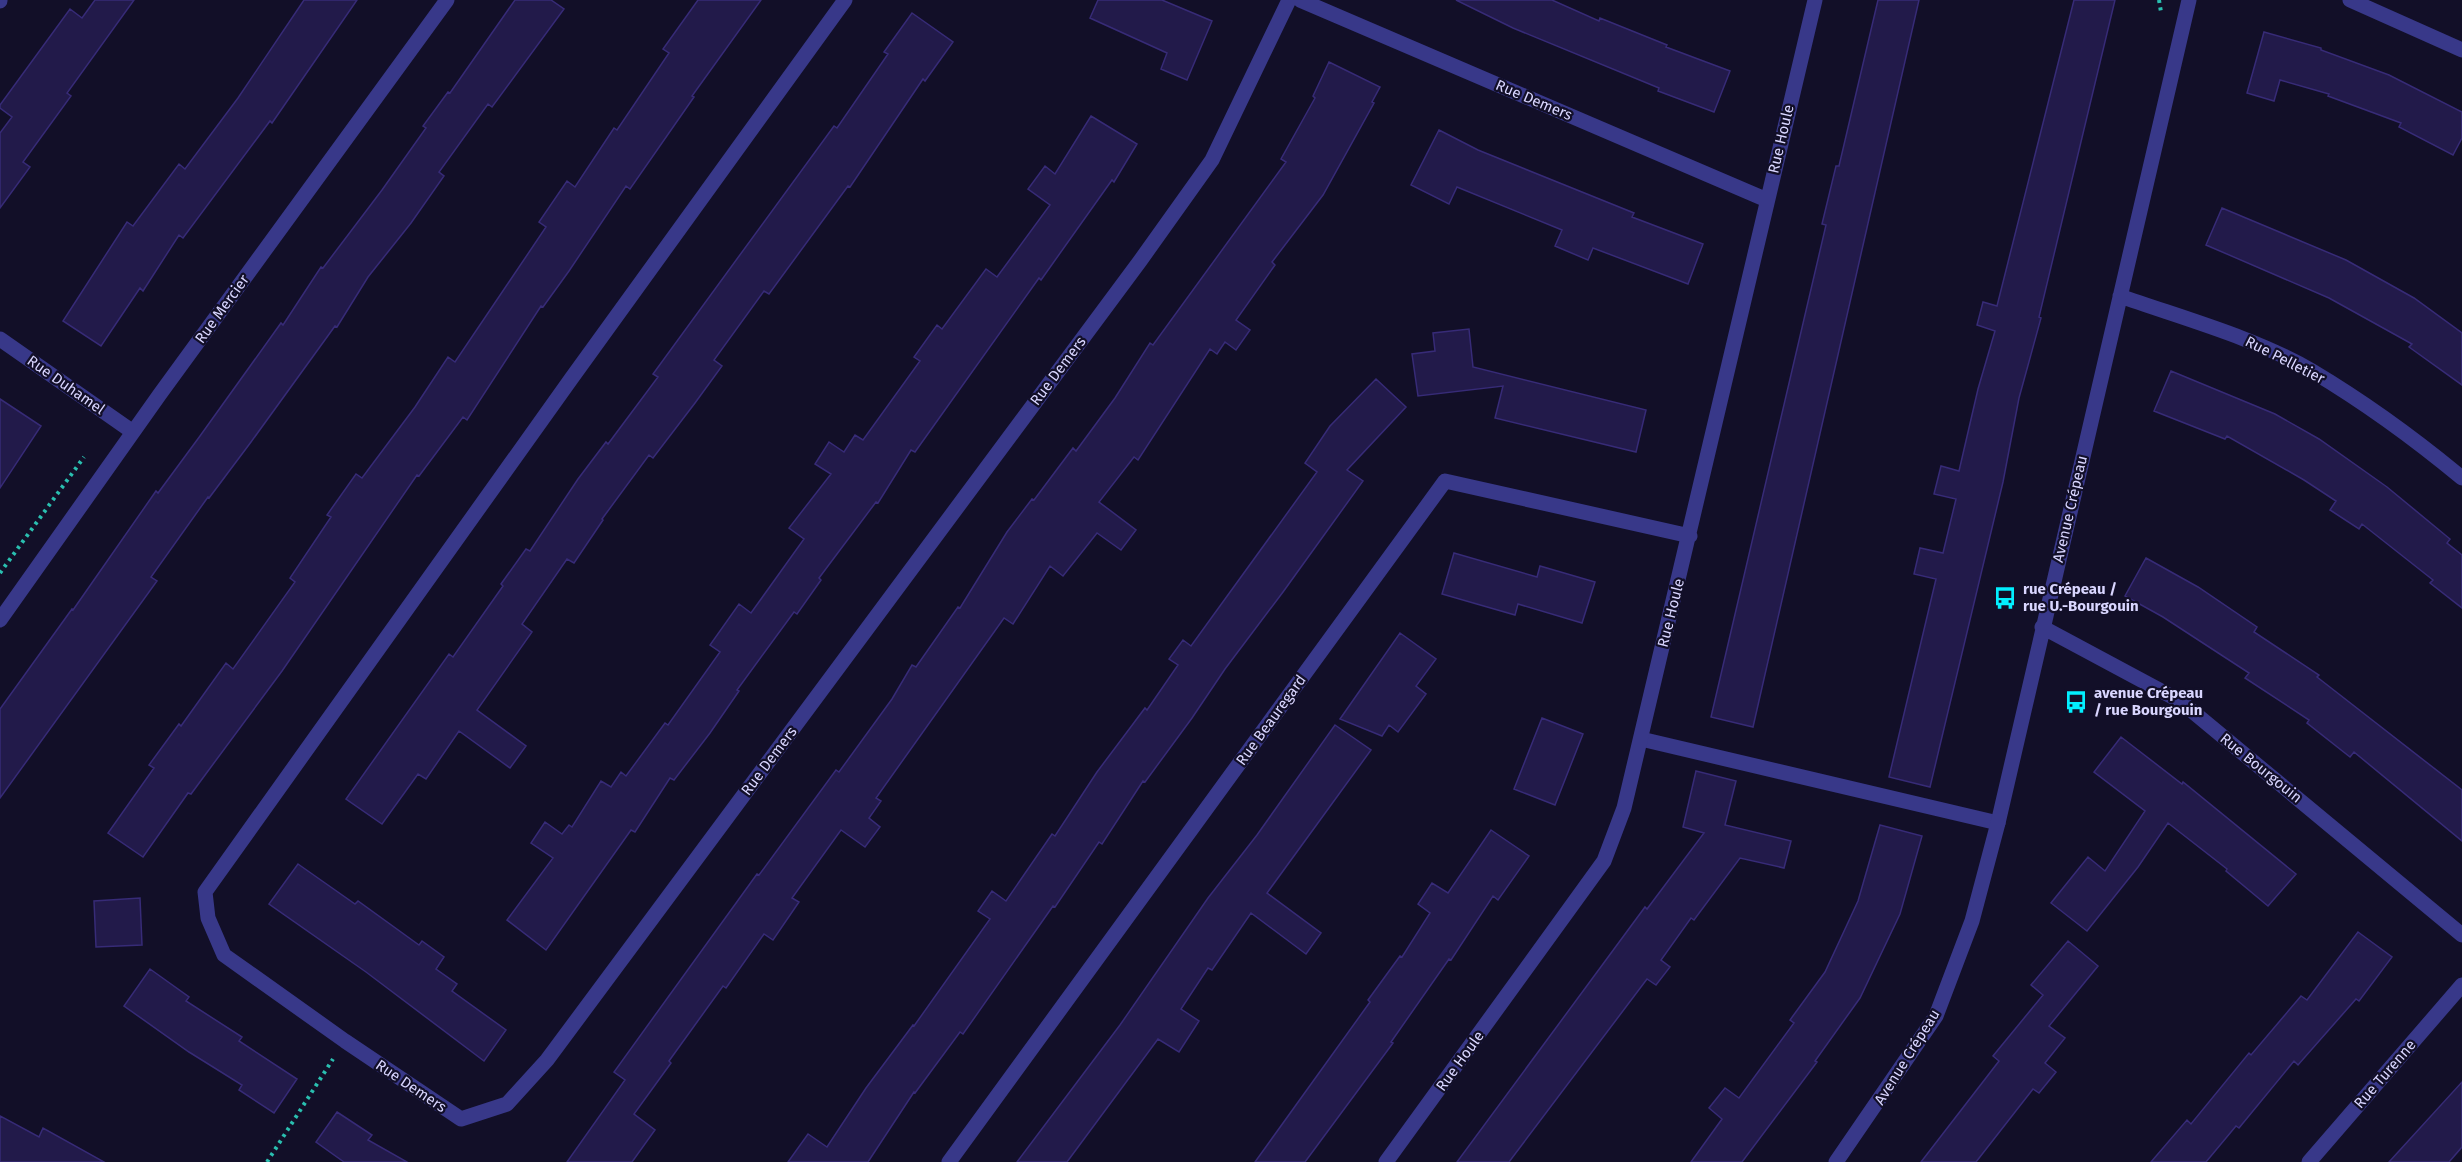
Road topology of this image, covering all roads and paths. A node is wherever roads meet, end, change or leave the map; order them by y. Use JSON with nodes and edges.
{"nodes":[{"id":1,"x":447,"y":0,"type":"edge"},
{"id":2,"x":845,"y":0,"type":"edge"},
{"id":3,"x":1289,"y":0,"type":"edge"},
{"id":4,"x":1300,"y":0,"type":"edge"},
{"id":5,"x":1815,"y":0,"type":"edge"},
{"id":6,"x":2189,"y":0,"type":"edge"},
{"id":7,"x":2350,"y":0,"type":"edge"},
{"id":8,"x":2462,"y":50,"type":"edge"},
{"id":9,"x":1767,"y":200,"type":"junction"},
{"id":10,"x":2120,"y":296,"type":"junction"},
{"id":11,"x":0,"y":339,"type":"edge"},
{"id":12,"x":133,"y":432,"type":"junction"},
{"id":13,"x":86,"y":453,"type":"dead end"},
{"id":14,"x":2462,"y":477,"type":"edge"},
{"id":15,"x":1690,"y":536,"type":"junction"},
{"id":16,"x":0,"y":573,"type":"edge"},
{"id":17,"x":0,"y":620,"type":"edge"},
{"id":18,"x":2042,"y":627,"type":"junction"},
{"id":19,"x":1641,"y":739,"type":"junction"},
{"id":20,"x":1998,"y":823,"type":"junction"},
{"id":21,"x":2462,"y":934,"type":"edge"},
{"id":22,"x":2462,"y":985,"type":"edge"},
{"id":23,"x":345,"y":1041,"type":"junction"},
{"id":24,"x":267,"y":1162,"type":"edge"},
{"id":25,"x":949,"y":1162,"type":"edge"},
{"id":26,"x":1386,"y":1162,"type":"edge"},
{"id":27,"x":1836,"y":1162,"type":"edge"},
{"id":28,"x":2309,"y":1162,"type":"edge"}],
"edges":[{"from":1,"to":12,"type":"street","name":"Rue Mercier"},
{"from":2,"to":23,"type":"street","name":"Rue Demers"},
{"from":3,"to":23,"type":"street","name":"Rue Demers"},
{"from":4,"to":9,"type":"street","name":"Rue Demers"},
{"from":5,"to":9,"type":"street","name":"Rue Houle"},
{"from":6,"to":10,"type":"street","name":"Avenue Crépeau"},
{"from":7,"to":8,"type":"street"},
{"from":9,"to":15,"type":"street","name":"Rue Houle"},
{"from":10,"to":14,"type":"street","name":"Rue Pelletier"},
{"from":10,"to":18,"type":"street","name":"Avenue Crépeau"},
{"from":11,"to":12,"type":"street","name":"Rue Duhamel"},
{"from":12,"to":17,"type":"street","name":"Rue Mercier"},
{"from":13,"to":16,"type":"path"},
{"from":15,"to":19,"type":"street","name":"Rue Houle"},
{"from":15,"to":25,"type":"street","name":"Rue Beauregard"},
{"from":18,"to":20,"type":"street","name":"Avenue Crépeau"},
{"from":18,"to":21,"type":"street","name":"Rue Bourgouin"},
{"from":19,"to":20,"type":"street"},
{"from":19,"to":26,"type":"street","name":"Rue Houle"},
{"from":20,"to":27,"type":"street","name":"Avenue Crépeau"},
{"from":22,"to":28,"type":"street","name":"Rue Turenne"},
{"from":23,"to":24,"type":"path"}]}
